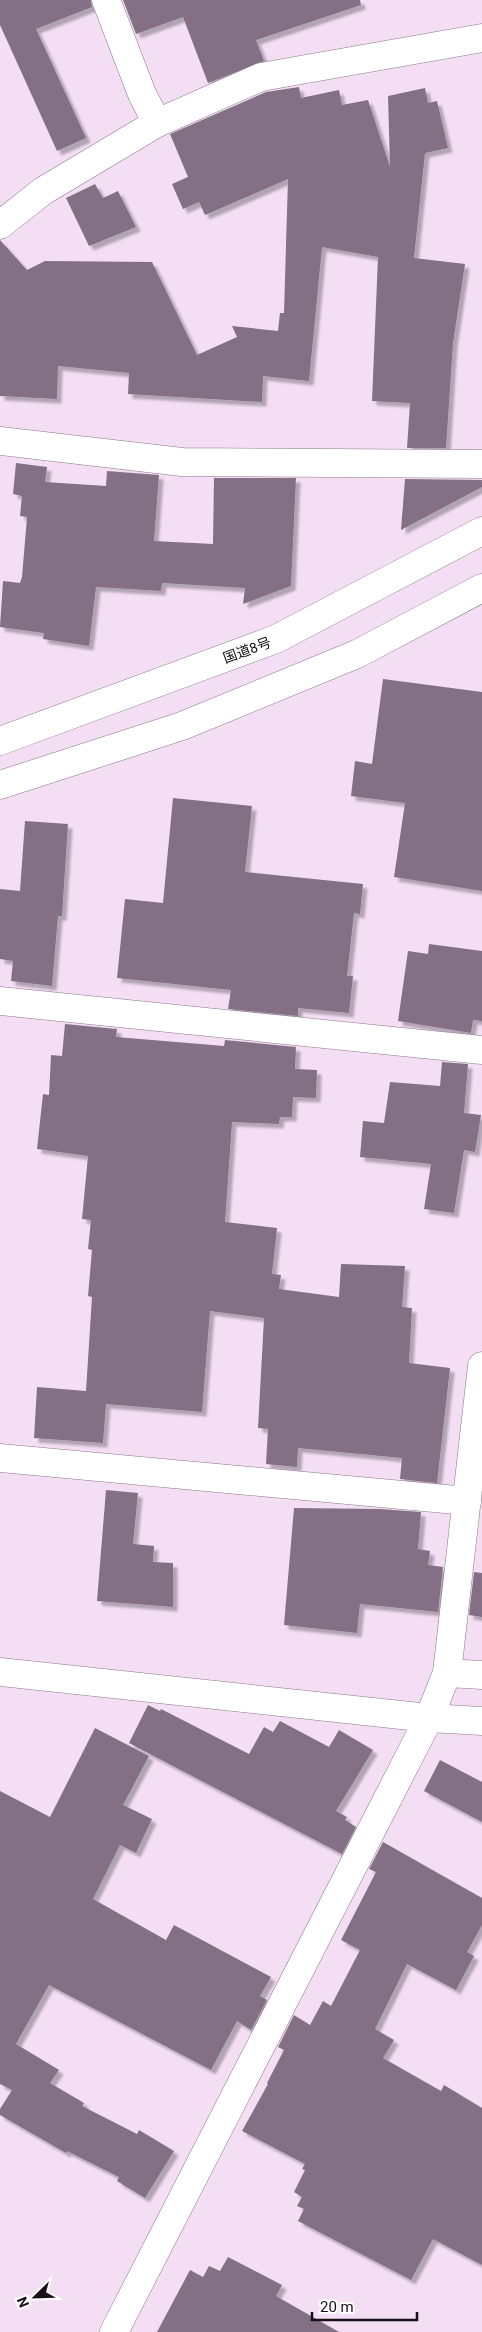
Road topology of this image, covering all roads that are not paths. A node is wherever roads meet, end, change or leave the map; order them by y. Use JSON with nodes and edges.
{"nodes":[{"id":1,"x":106,"y":0,"type":"edge"},
{"id":2,"x":482,"y":38,"type":"edge"},
{"id":3,"x":157,"y":123,"type":"junction"},
{"id":4,"x":0,"y":225,"type":"edge"},
{"id":5,"x":0,"y":441,"type":"edge"},
{"id":6,"x":482,"y":464,"type":"edge"},
{"id":7,"x":482,"y":531,"type":"edge"},
{"id":8,"x":482,"y":588,"type":"edge"},
{"id":9,"x":0,"y":740,"type":"edge"},
{"id":10,"x":0,"y":784,"type":"edge"},
{"id":11,"x":0,"y":1001,"type":"edge"},
{"id":12,"x":482,"y":1050,"type":"edge"},
{"id":13,"x":482,"y":1366,"type":"edge"},
{"id":14,"x":0,"y":1458,"type":"edge"},
{"id":15,"x":467,"y":1502,"type":"junction"},
{"id":16,"x":0,"y":1672,"type":"edge"},
{"id":17,"x":447,"y":1673,"type":"junction"},
{"id":18,"x":482,"y":1675,"type":"edge"},
{"id":19,"x":429,"y":1718,"type":"junction"},
{"id":20,"x":482,"y":1722,"type":"edge"},
{"id":21,"x":114,"y":2332,"type":"edge"}],
"edges":[{"from":1,"to":3,"type":"main road"},
{"from":2,"to":3,"type":"main road"},
{"from":3,"to":4,"type":"main road"},
{"from":5,"to":6,"type":"main road"},
{"from":7,"to":9,"type":"main road","name":"国道8号"},
{"from":8,"to":10,"type":"main road"},
{"from":11,"to":12,"type":"main road"},
{"from":13,"to":15,"type":"main road"},
{"from":14,"to":15,"type":"main road"},
{"from":15,"to":17,"type":"main road"},
{"from":16,"to":19,"type":"main road"},
{"from":17,"to":18,"type":"main road"},
{"from":17,"to":19,"type":"main road"},
{"from":19,"to":20,"type":"main road"},
{"from":19,"to":21,"type":"main road"}]}
